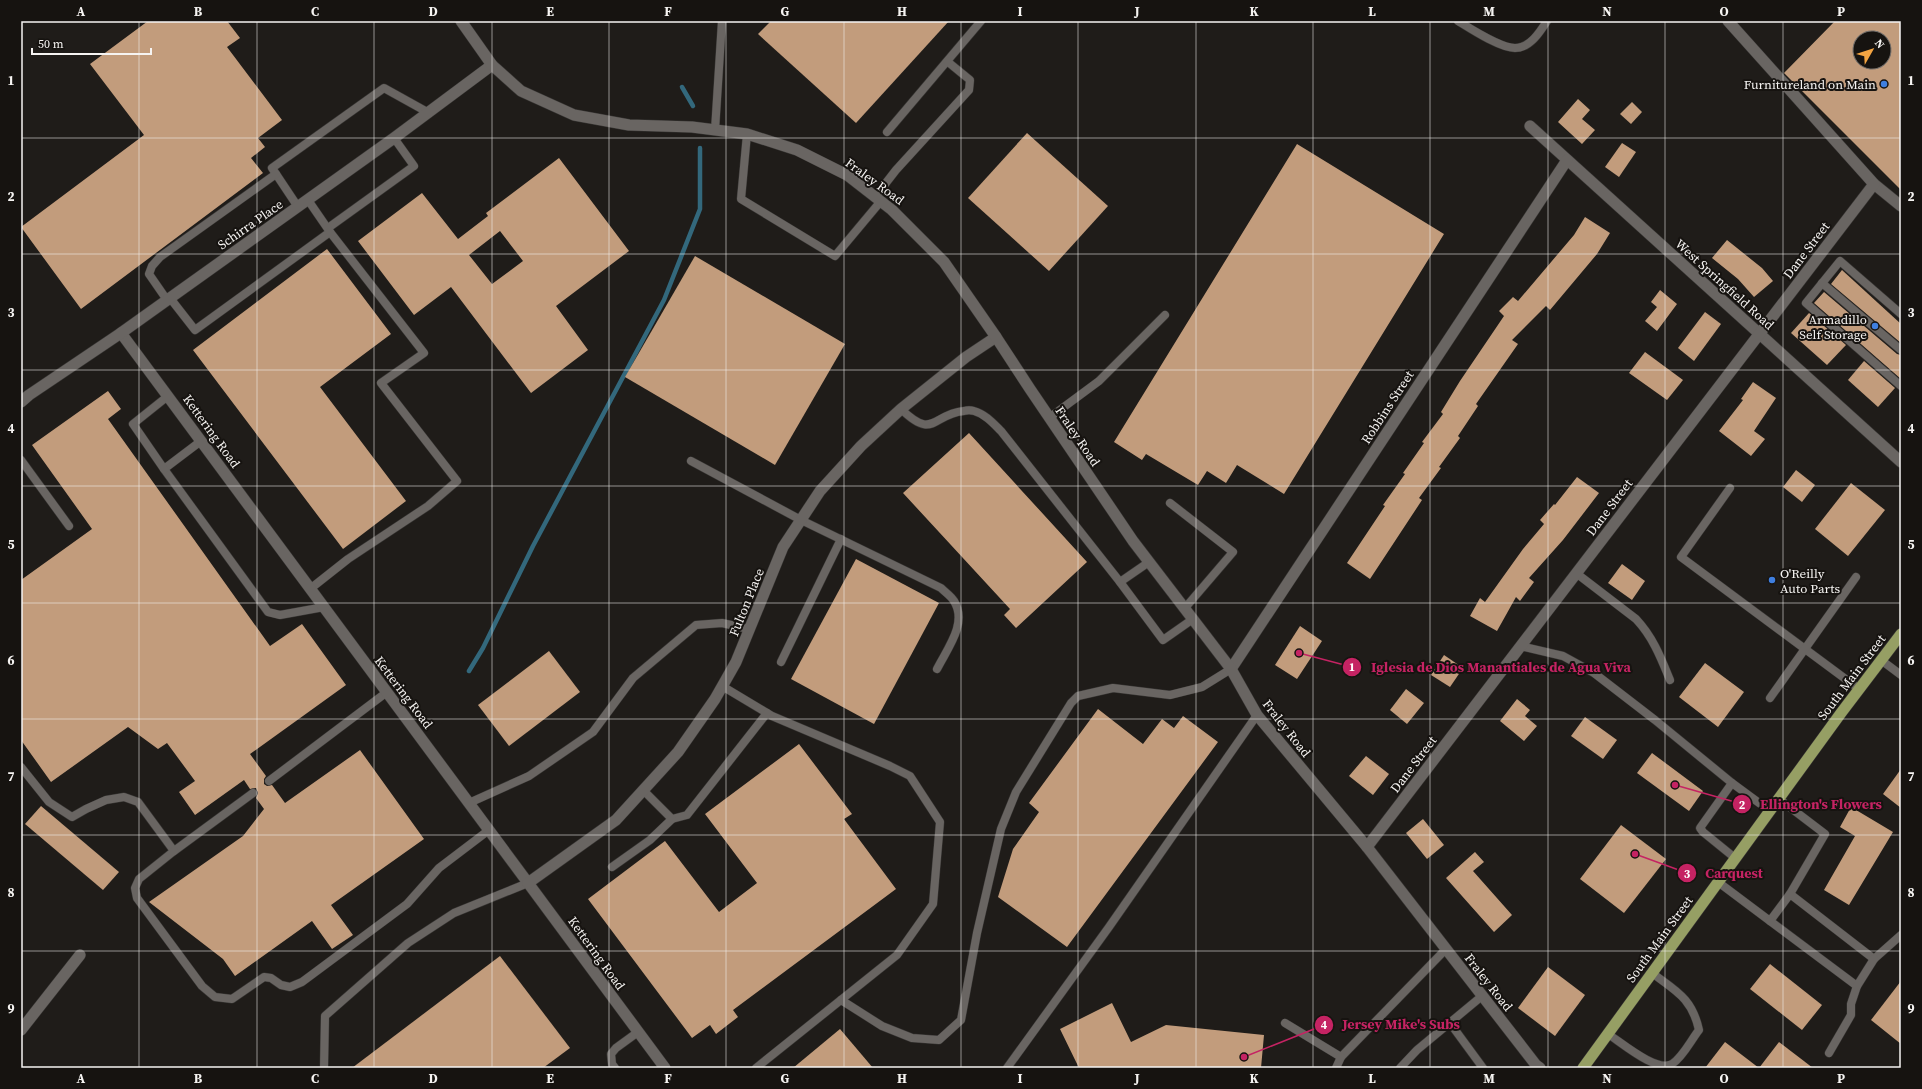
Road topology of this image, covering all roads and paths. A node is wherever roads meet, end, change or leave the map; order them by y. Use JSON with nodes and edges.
{"nodes":[{"id":1,"x":461,"y":21,"type":"edge"},
{"id":2,"x":722,"y":21,"type":"edge"},
{"id":3,"x":981,"y":21,"type":"edge"},
{"id":4,"x":1458,"y":21,"type":"edge"},
{"id":5,"x":1547,"y":21,"type":"edge"},
{"id":6,"x":1730,"y":22,"type":"edge"},
{"id":7,"x":948,"y":62,"type":"junction"},
{"id":8,"x":492,"y":65,"type":"junction"},
{"id":9,"x":429,"y":113,"type":"junction"},
{"id":10,"x":1530,"y":126,"type":"dead end"},
{"id":11,"x":715,"y":130,"type":"junction"},
{"id":12,"x":887,"y":132,"type":"dead end"},
{"id":13,"x":747,"y":134,"type":"junction"},
{"id":14,"x":394,"y":138,"type":"junction"},
{"id":15,"x":1566,"y":160,"type":"junction"},
{"id":16,"x":276,"y":174,"type":"junction"},
{"id":17,"x":1874,"y":184,"type":"junction"},
{"id":18,"x":878,"y":199,"type":"junction"},
{"id":19,"x":308,"y":200,"type":"junction"},
{"id":20,"x":1901,"y":206,"type":"edge"},
{"id":21,"x":298,"y":207,"type":"junction"},
{"id":22,"x":329,"y":230,"type":"junction"},
{"id":23,"x":1822,"y":283,"type":"junction"},
{"id":24,"x":168,"y":299,"type":"junction"},
{"id":25,"x":1901,"y":314,"type":"edge"},
{"id":26,"x":1164,"y":315,"type":"dead end"},
{"id":27,"x":121,"y":333,"type":"junction"},
{"id":28,"x":1760,"y":334,"type":"junction"},
{"id":29,"x":996,"y":337,"type":"junction"},
{"id":30,"x":1901,"y":350,"type":"edge"},
{"id":31,"x":1901,"y":386,"type":"edge"},
{"id":32,"x":168,"y":396,"type":"junction"},
{"id":33,"x":21,"y":402,"type":"edge"},
{"id":34,"x":901,"y":409,"type":"junction"},
{"id":35,"x":1049,"y":418,"type":"junction"},
{"id":36,"x":201,"y":441,"type":"junction"},
{"id":37,"x":21,"y":460,"type":"edge"},
{"id":38,"x":691,"y":461,"type":"dead end"},
{"id":39,"x":1901,"y":462,"type":"edge"},
{"id":40,"x":164,"y":469,"type":"junction"},
{"id":41,"x":1730,"y":488,"type":"dead end"},
{"id":42,"x":1170,"y":503,"type":"dead end"},
{"id":43,"x":801,"y":520,"type":"junction"},
{"id":44,"x":69,"y":526,"type":"dead end"},
{"id":45,"x":841,"y":539,"type":"junction"},
{"id":46,"x":1149,"y":562,"type":"junction"},
{"id":47,"x":1576,"y":573,"type":"junction"},
{"id":48,"x":1856,"y":577,"type":"dead end"},
{"id":49,"x":1120,"y":582,"type":"junction"},
{"id":50,"x":310,"y":589,"type":"junction"},
{"id":51,"x":324,"y":607,"type":"junction"},
{"id":52,"x":1185,"y":608,"type":"junction"},
{"id":53,"x":1193,"y":619,"type":"junction"},
{"id":54,"x":750,"y":630,"type":"junction"},
{"id":55,"x":1901,"y":634,"type":"edge"},
{"id":56,"x":1520,"y":646,"type":"junction"},
{"id":57,"x":1805,"y":649,"type":"junction"},
{"id":58,"x":1881,"y":660,"type":"junction"},
{"id":59,"x":781,"y":662,"type":"dead end"},
{"id":60,"x":937,"y":669,"type":"dead end"},
{"id":61,"x":1231,"y":669,"type":"junction"},
{"id":62,"x":1901,"y":675,"type":"edge"},
{"id":63,"x":1670,"y":680,"type":"dead end"},
{"id":64,"x":722,"y":686,"type":"junction"},
{"id":65,"x":1859,"y":689,"type":"junction"},
{"id":66,"x":387,"y":692,"type":"junction"},
{"id":67,"x":1770,"y":698,"type":"dead end"},
{"id":68,"x":767,"y":714,"type":"junction"},
{"id":69,"x":1257,"y":715,"type":"junction"},
{"id":70,"x":21,"y":767,"type":"edge"},
{"id":71,"x":269,"y":781,"type":"dead end"},
{"id":72,"x":1732,"y":783,"type":"junction"},
{"id":73,"x":643,"y":790,"type":"junction"},
{"id":74,"x":253,"y":793,"type":"dead end"},
{"id":75,"x":1779,"y":799,"type":"junction"},
{"id":76,"x":469,"y":803,"type":"junction"},
{"id":77,"x":1770,"y":811,"type":"junction"},
{"id":78,"x":672,"y":820,"type":"junction"},
{"id":79,"x":489,"y":830,"type":"junction"},
{"id":80,"x":1367,"y":847,"type":"junction"},
{"id":81,"x":174,"y":851,"type":"junction"},
{"id":82,"x":1735,"y":858,"type":"junction"},
{"id":83,"x":612,"y":867,"type":"dead end"},
{"id":84,"x":1718,"y":882,"type":"junction"},
{"id":85,"x":528,"y":883,"type":"junction"},
{"id":86,"x":1790,"y":894,"type":"junction"},
{"id":87,"x":1770,"y":921,"type":"junction"},
{"id":88,"x":1901,"y":936,"type":"edge"},
{"id":89,"x":1446,"y":949,"type":"junction"},
{"id":90,"x":80,"y":955,"type":"dead end"},
{"id":91,"x":1874,"y":959,"type":"junction"},
{"id":92,"x":1652,"y":973,"type":"junction"},
{"id":93,"x":1857,"y":986,"type":"junction"},
{"id":94,"x":1482,"y":996,"type":"junction"},
{"id":95,"x":841,"y":1000,"type":"junction"},
{"id":96,"x":1285,"y":1023,"type":"dead end"},
{"id":97,"x":1450,"y":1024,"type":"junction"},
{"id":98,"x":21,"y":1030,"type":"edge"},
{"id":99,"x":638,"y":1032,"type":"junction"},
{"id":100,"x":1608,"y":1034,"type":"junction"},
{"id":101,"x":1829,"y":1053,"type":"dead end"},
{"id":102,"x":1341,"y":1057,"type":"junction"},
{"id":103,"x":324,"y":1068,"type":"edge"},
{"id":104,"x":616,"y":1068,"type":"edge"},
{"id":105,"x":665,"y":1068,"type":"edge"},
{"id":106,"x":756,"y":1068,"type":"edge"},
{"id":107,"x":1007,"y":1068,"type":"edge"},
{"id":108,"x":1336,"y":1068,"type":"edge"},
{"id":109,"x":1400,"y":1068,"type":"edge"},
{"id":110,"x":1484,"y":1068,"type":"edge"},
{"id":111,"x":1540,"y":1068,"type":"edge"},
{"id":112,"x":1583,"y":1068,"type":"edge"}],
"edges":[{"from":1,"to":8,"type":"street","name":"Fraley Road"},
{"from":2,"to":11,"type":"lane"},
{"from":3,"to":7,"type":"lane"},
{"from":4,"to":5,"type":"lane"},
{"from":6,"to":17,"type":"street"},
{"from":7,"to":12,"type":"lane"},
{"from":7,"to":18,"type":"lane"},
{"from":8,"to":9,"type":"street","name":"Schirra Place"},
{"from":8,"to":11,"type":"street","name":"Fraley Road"},
{"from":9,"to":14,"type":"street","name":"Schirra Place"},
{"from":9,"to":16,"type":"lane"},
{"from":10,"to":15,"type":"street","name":"West Springfield Road"},
{"from":11,"to":13,"type":"street","name":"Fraley Road"},
{"from":13,"to":18,"type":"street","name":"Fraley Road"},
{"from":13,"to":18,"type":"lane"},
{"from":14,"to":19,"type":"street","name":"Schirra Place"},
{"from":14,"to":22,"type":"lane"},
{"from":15,"to":28,"type":"street","name":"West Springfield Road"},
{"from":15,"to":61,"type":"street","name":"Robbins Street"},
{"from":16,"to":21,"type":"lane"},
{"from":16,"to":24,"type":"lane"},
{"from":17,"to":20,"type":"street"},
{"from":17,"to":28,"type":"street","name":"Dane Street"},
{"from":18,"to":29,"type":"street","name":"Fraley Road"},
{"from":19,"to":21,"type":"street","name":"Schirra Place"},
{"from":19,"to":22,"type":"lane"},
{"from":21,"to":24,"type":"street","name":"Schirra Place"},
{"from":22,"to":24,"type":"lane"},
{"from":22,"to":50,"type":"lane"},
{"from":23,"to":25,"type":"lane"},
{"from":23,"to":30,"type":"lane"},
{"from":23,"to":31,"type":"lane"},
{"from":24,"to":27,"type":"street","name":"Schirra Place"},
{"from":26,"to":35,"type":"lane"},
{"from":27,"to":32,"type":"street","name":"Kettering Road"},
{"from":27,"to":33,"type":"street","name":"Schirra Place"},
{"from":28,"to":39,"type":"street","name":"West Springfield Road"},
{"from":28,"to":47,"type":"street","name":"Dane Street"},
{"from":29,"to":34,"type":"street","name":"Fulton Place"},
{"from":29,"to":35,"type":"street","name":"Fraley Road"},
{"from":32,"to":36,"type":"street","name":"Kettering Road"},
{"from":32,"to":40,"type":"lane"},
{"from":34,"to":43,"type":"street","name":"Fulton Place"},
{"from":34,"to":49,"type":"lane"},
{"from":35,"to":46,"type":"street","name":"Fraley Road"},
{"from":36,"to":40,"type":"lane"},
{"from":36,"to":50,"type":"street","name":"Kettering Road"},
{"from":37,"to":44,"type":"lane"},
{"from":38,"to":43,"type":"lane"},
{"from":40,"to":51,"type":"lane"},
{"from":41,"to":57,"type":"lane"},
{"from":42,"to":52,"type":"lane"},
{"from":43,"to":45,"type":"lane"},
{"from":43,"to":54,"type":"street","name":"Fulton Place"},
{"from":45,"to":59,"type":"lane"},
{"from":45,"to":60,"type":"lane"},
{"from":46,"to":49,"type":"lane"},
{"from":46,"to":52,"type":"street","name":"Fraley Road"},
{"from":47,"to":56,"type":"street","name":"Dane Street"},
{"from":47,"to":63,"type":"lane"},
{"from":48,"to":57,"type":"lane"},
{"from":49,"to":53,"type":"lane"},
{"from":50,"to":51,"type":"street","name":"Kettering Road"},
{"from":51,"to":66,"type":"street","name":"Kettering Road"},
{"from":52,"to":53,"type":"street","name":"Fraley Road"},
{"from":53,"to":61,"type":"street","name":"Fraley Road"},
{"from":54,"to":64,"type":"street","name":"Fulton Place"},
{"from":54,"to":76,"type":"lane"},
{"from":55,"to":58,"type":"main road","name":"South Main Street"},
{"from":56,"to":72,"type":"lane"},
{"from":56,"to":80,"type":"street","name":"Dane Street"},
{"from":57,"to":65,"type":"lane"},
{"from":57,"to":67,"type":"lane"},
{"from":58,"to":62,"type":"lane"},
{"from":58,"to":65,"type":"main road","name":"South Main Street"},
{"from":61,"to":69,"type":"street","name":"Fraley Road"},
{"from":61,"to":95,"type":"lane"},
{"from":64,"to":68,"type":"lane"},
{"from":64,"to":73,"type":"street","name":"Fulton Place"},
{"from":65,"to":75,"type":"main road","name":"South Main Street"},
{"from":66,"to":71,"type":"lane"},
{"from":66,"to":76,"type":"street","name":"Kettering Road"},
{"from":68,"to":78,"type":"lane"},
{"from":68,"to":95,"type":"lane"},
{"from":69,"to":80,"type":"street","name":"Fraley Road"},
{"from":69,"to":107,"type":"lane"},
{"from":70,"to":81,"type":"lane"},
{"from":72,"to":77,"type":"lane"},
{"from":72,"to":82,"type":"lane"},
{"from":73,"to":78,"type":"lane"},
{"from":73,"to":85,"type":"street","name":"Fulton Place"},
{"from":74,"to":81,"type":"lane"},
{"from":75,"to":77,"type":"main road","name":"South Main Street"},
{"from":75,"to":86,"type":"lane"},
{"from":76,"to":79,"type":"street","name":"Kettering Road"},
{"from":77,"to":82,"type":"main road","name":"South Main Street"},
{"from":78,"to":83,"type":"lane"},
{"from":79,"to":81,"type":"lane"},
{"from":79,"to":85,"type":"street","name":"Kettering Road"},
{"from":80,"to":89,"type":"street","name":"Fraley Road"},
{"from":82,"to":84,"type":"main road","name":"South Main Street"},
{"from":84,"to":87,"type":"lane"},
{"from":84,"to":92,"type":"main road","name":"South Main Street"},
{"from":85,"to":99,"type":"street","name":"Kettering Road"},
{"from":85,"to":103,"type":"lane"},
{"from":86,"to":87,"type":"lane"},
{"from":86,"to":91,"type":"lane"},
{"from":87,"to":93,"type":"lane"},
{"from":88,"to":91,"type":"lane"},
{"from":89,"to":94,"type":"street","name":"Fraley Road"},
{"from":89,"to":102,"type":"lane"},
{"from":90,"to":98,"type":"street"},
{"from":91,"to":93,"type":"lane"},
{"from":92,"to":100,"type":"main road","name":"South Main Street"},
{"from":92,"to":100,"type":"lane"},
{"from":93,"to":101,"type":"lane"},
{"from":94,"to":97,"type":"lane"},
{"from":94,"to":111,"type":"street","name":"Fraley Road"},
{"from":95,"to":106,"type":"lane"},
{"from":96,"to":102,"type":"lane"},
{"from":97,"to":109,"type":"lane"},
{"from":97,"to":110,"type":"lane"},
{"from":99,"to":104,"type":"lane"},
{"from":99,"to":105,"type":"street","name":"Kettering Road"},
{"from":100,"to":112,"type":"main road","name":"South Main Street"},
{"from":102,"to":108,"type":"lane"}]}
